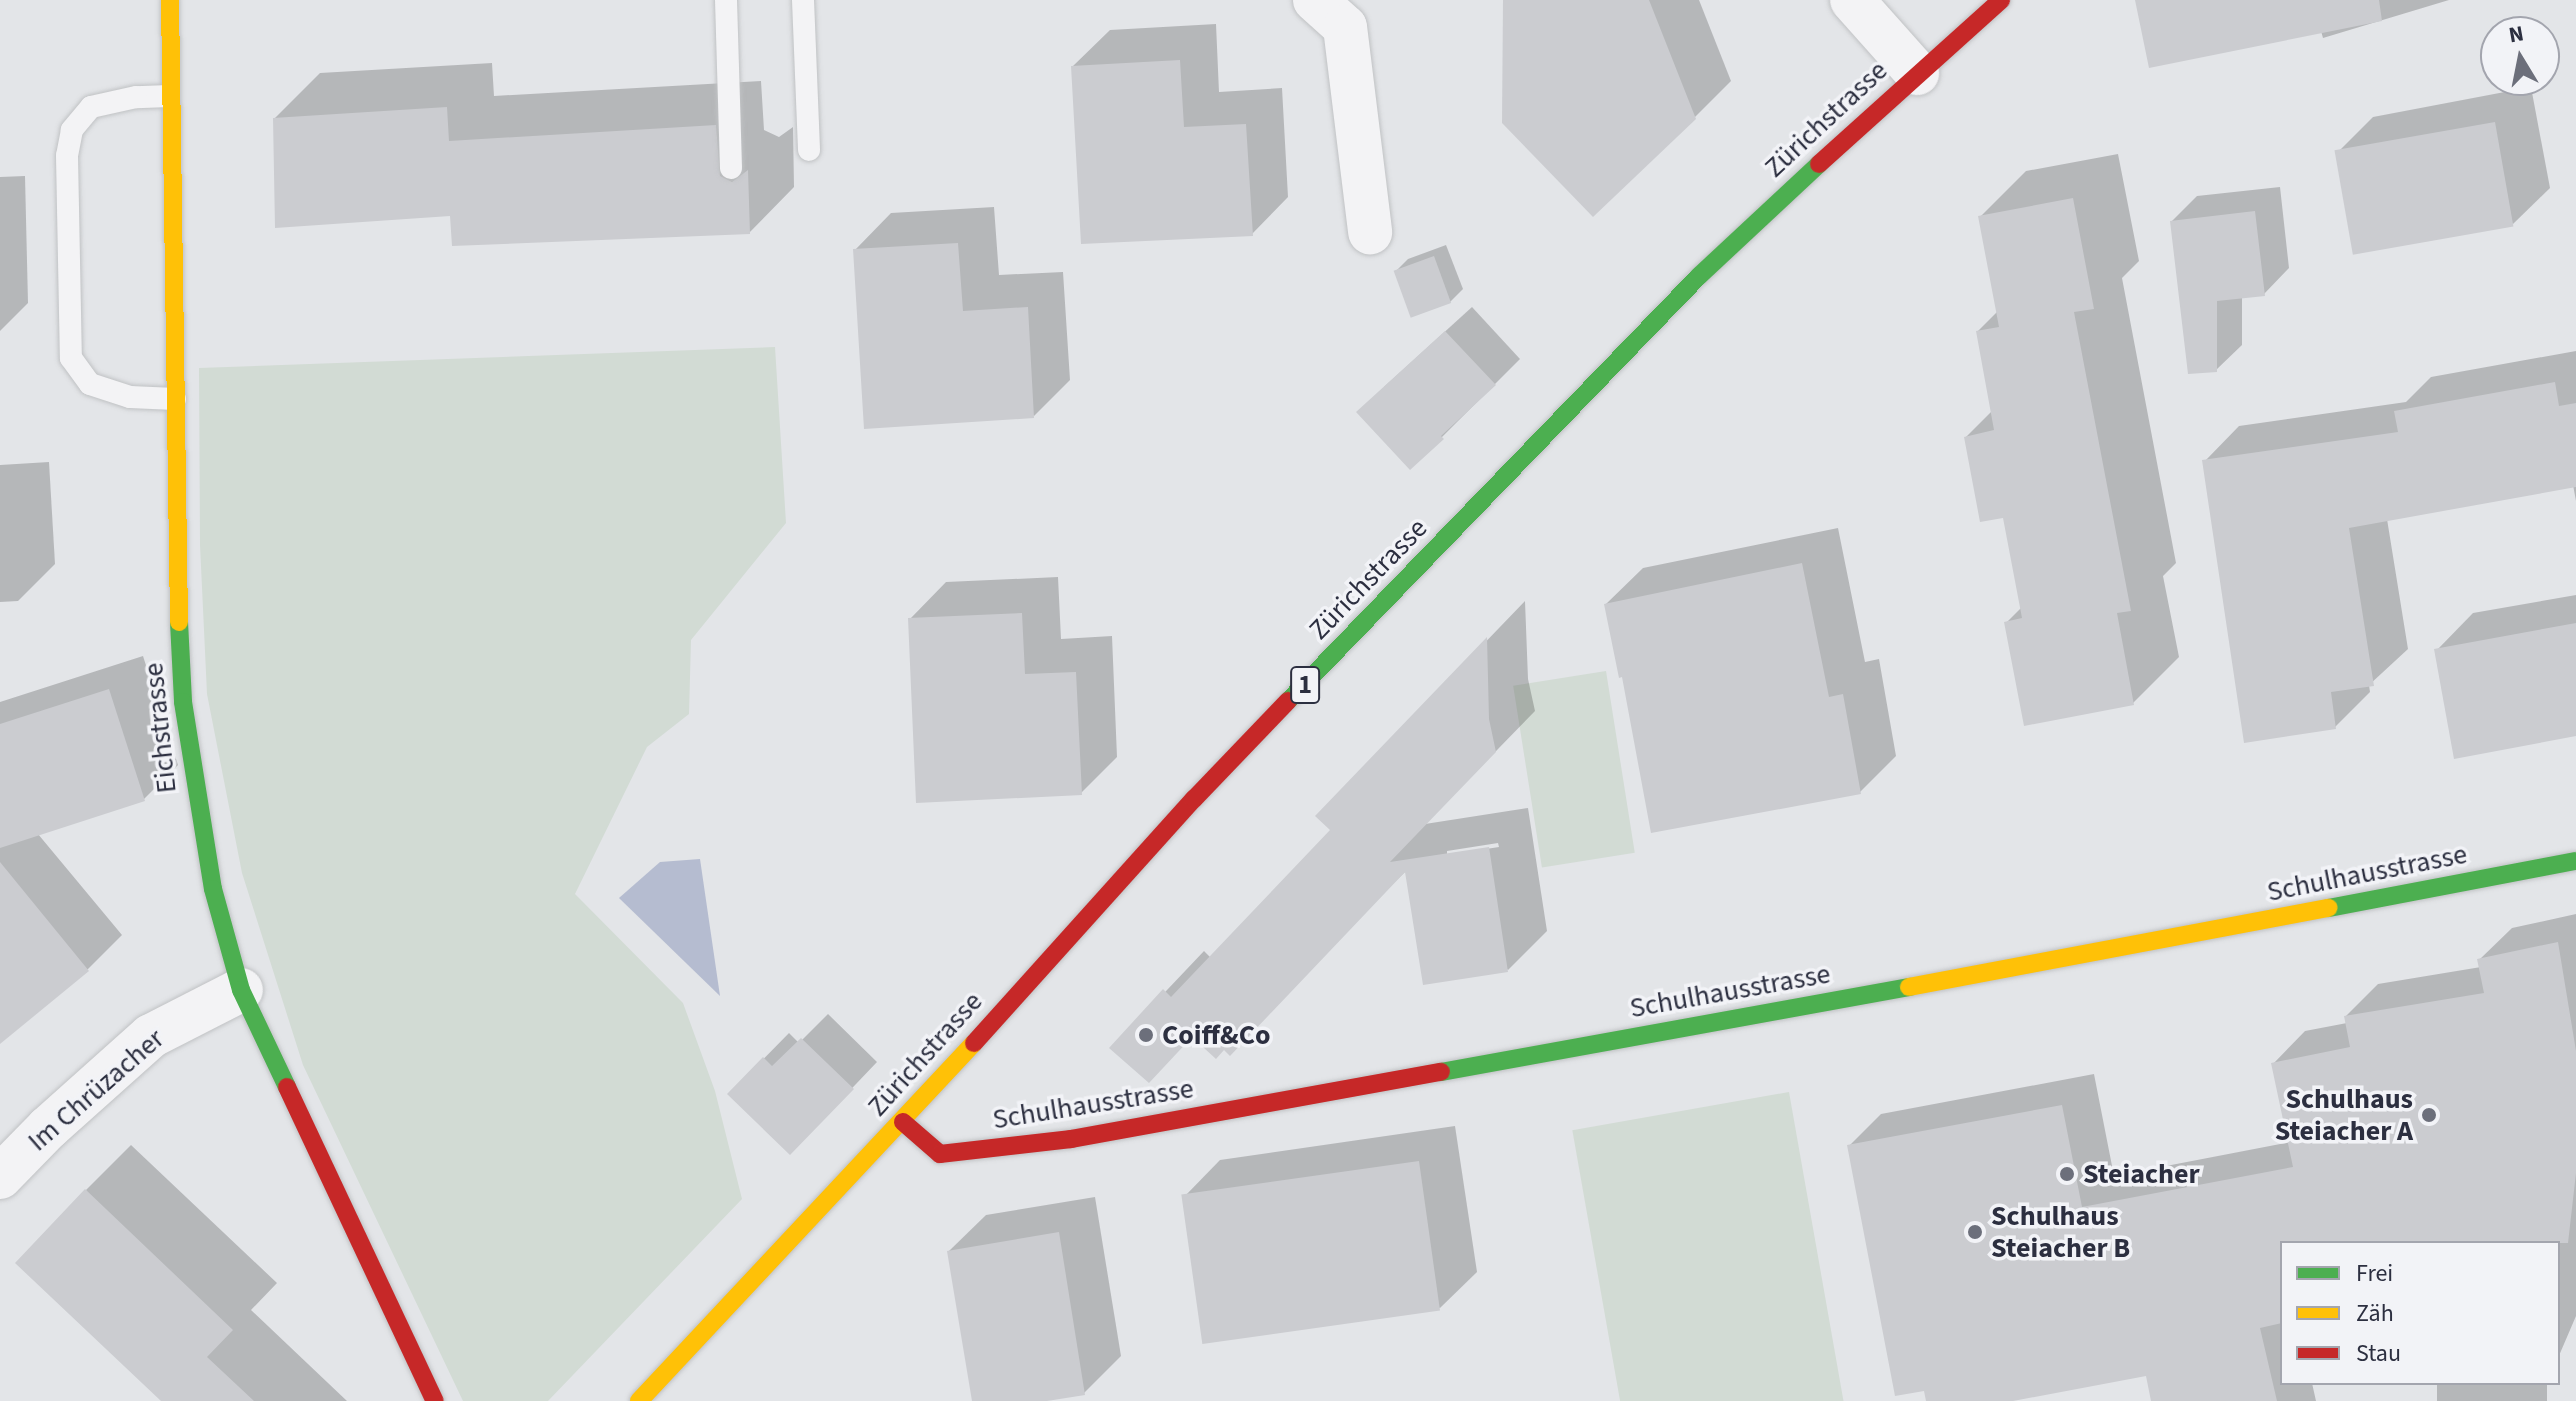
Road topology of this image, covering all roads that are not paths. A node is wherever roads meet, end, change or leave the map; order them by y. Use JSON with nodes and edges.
{"nodes":[{"id":1,"x":170,"y":0,"type":"edge"},
{"id":2,"x":726,"y":0,"type":"edge"},
{"id":3,"x":803,"y":0,"type":"edge"},
{"id":4,"x":1315,"y":0,"type":"edge"},
{"id":5,"x":1852,"y":0,"type":"edge"},
{"id":6,"x":2001,"y":0,"type":"edge"},
{"id":7,"x":1917,"y":73,"type":"junction"},
{"id":8,"x":169,"y":96,"type":"junction"},
{"id":9,"x":809,"y":150,"type":"dead end"},
{"id":10,"x":731,"y":168,"type":"dead end"},
{"id":11,"x":1370,"y":232,"type":"dead end"},
{"id":12,"x":175,"y":399,"type":"junction"},
{"id":13,"x":2576,"y":861,"type":"edge"},
{"id":14,"x":241,"y":990,"type":"junction"},
{"id":15,"x":903,"y":1122,"type":"junction"},
{"id":16,"x":0,"y":1177,"type":"edge"},
{"id":17,"x":435,"y":1401,"type":"edge"},
{"id":18,"x":639,"y":1401,"type":"edge"}],
"edges":[{"from":1,"to":8,"type":"street","name":"Eichstrasse"},
{"from":2,"to":10,"type":"lane"},
{"from":3,"to":9,"type":"lane"},
{"from":4,"to":11,"type":"street"},
{"from":5,"to":7,"type":"street"},
{"from":6,"to":7,"type":"street","name":"Zürichstrasse","number":"1"},
{"from":7,"to":15,"type":"street","name":"Zürichstrasse","number":"1"},
{"from":8,"to":12,"type":"street","name":"Eichstrasse"},
{"from":8,"to":12,"type":"lane"},
{"from":12,"to":14,"type":"street","name":"Eichstrasse"},
{"from":13,"to":15,"type":"street","name":"Schulhausstrasse"},
{"from":14,"to":16,"type":"street","name":"Im Chrüzacher"},
{"from":14,"to":17,"type":"street","name":"Eichstrasse"},
{"from":15,"to":18,"type":"street","name":"Zürichstrasse","number":"1"}]}
